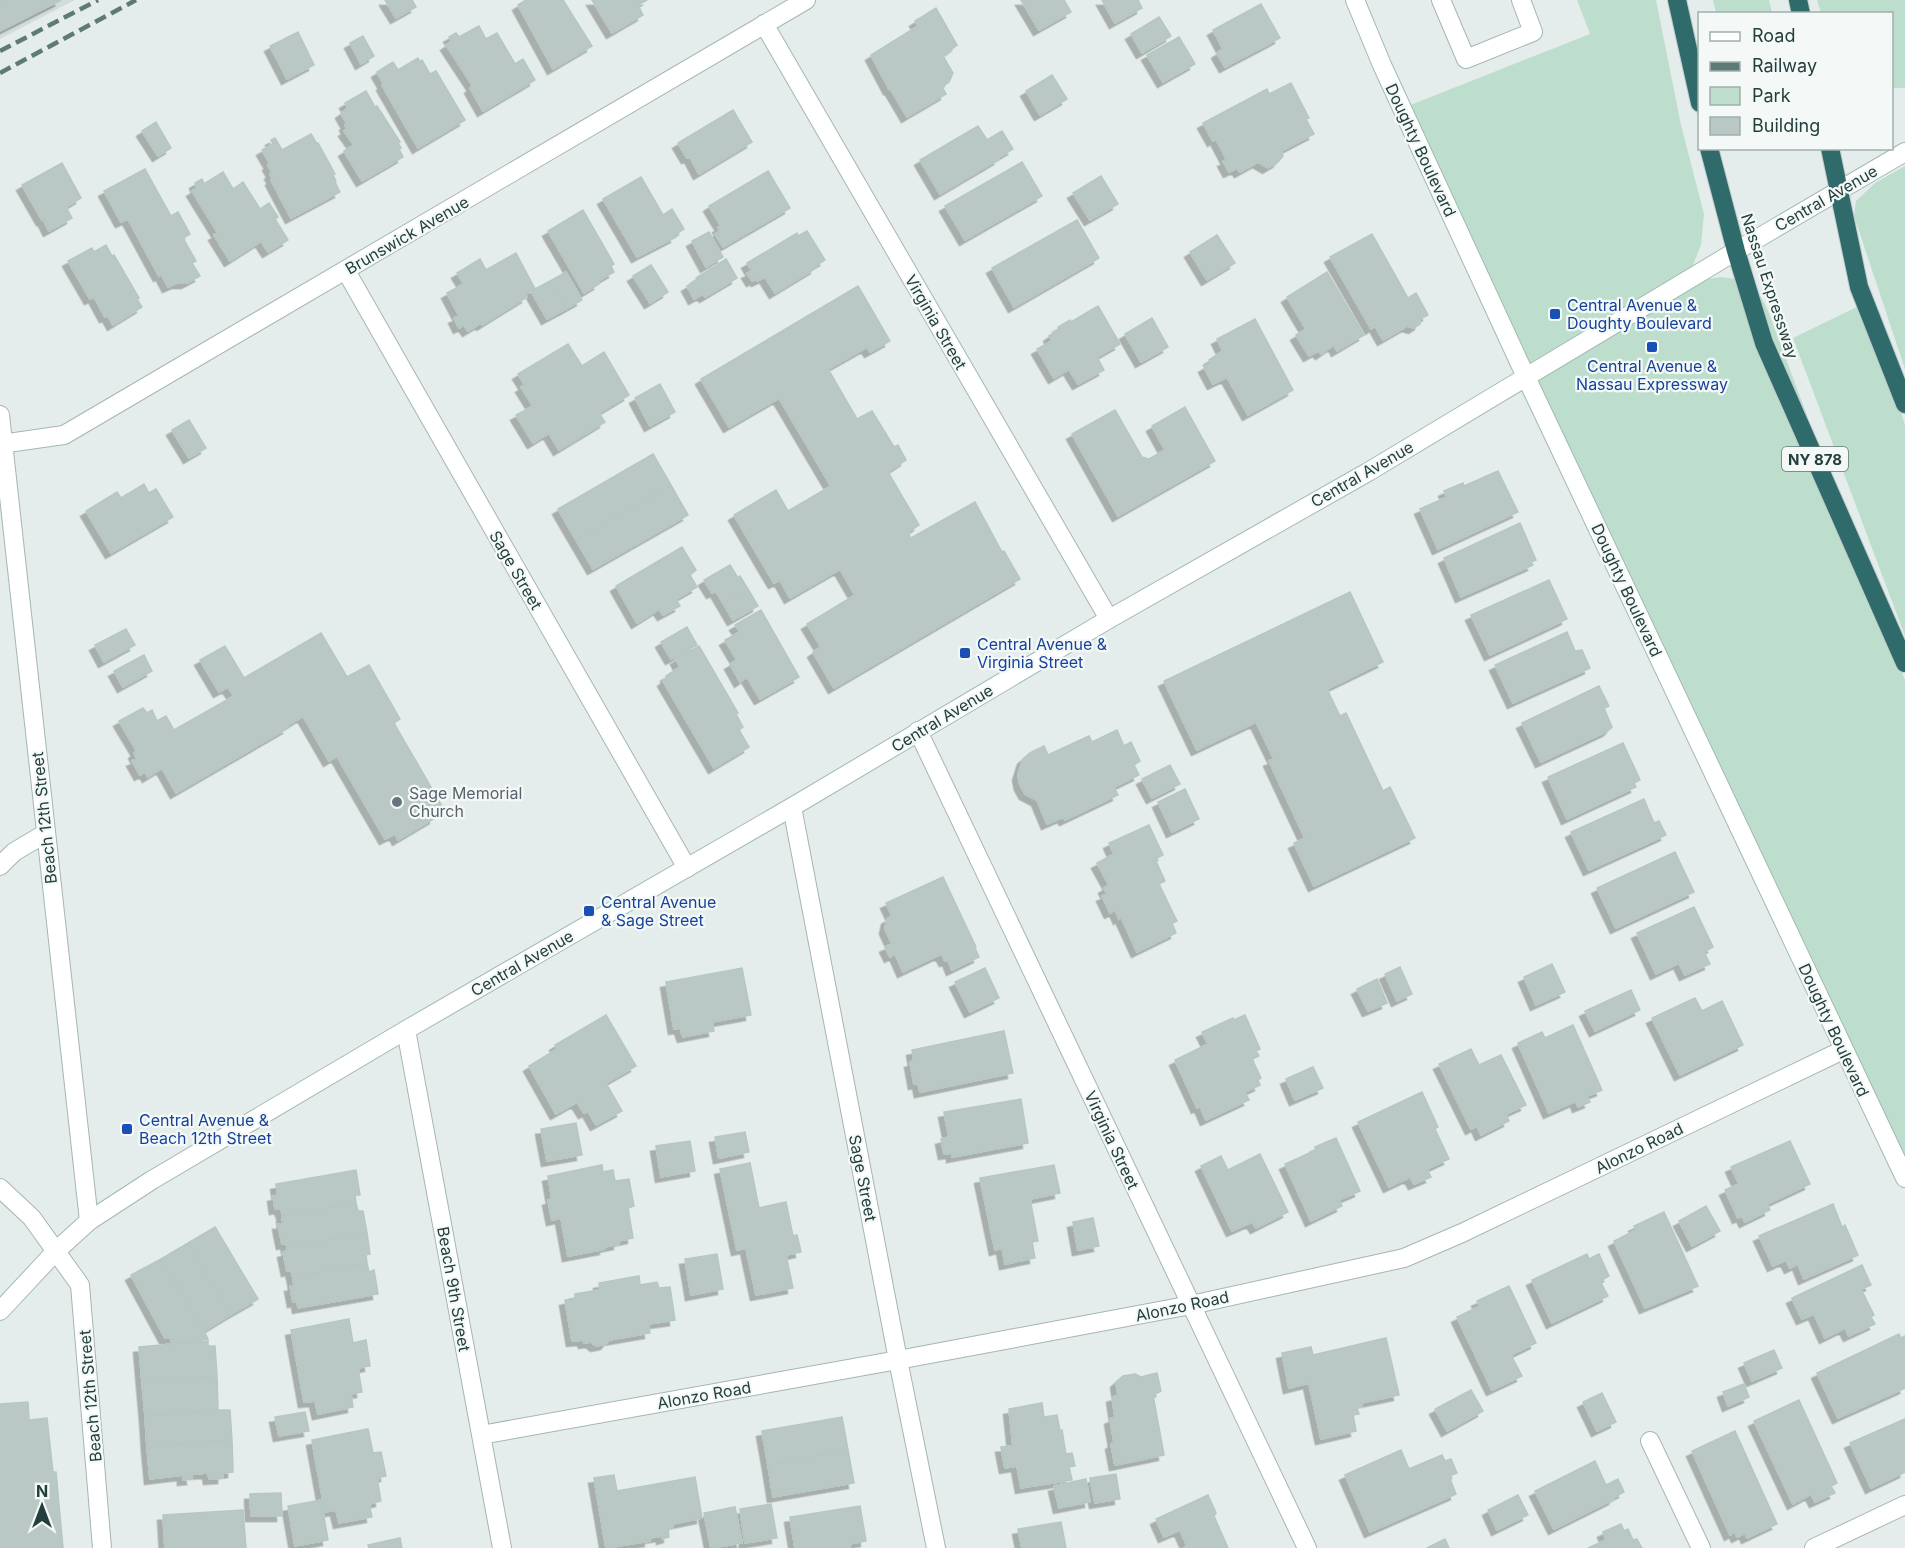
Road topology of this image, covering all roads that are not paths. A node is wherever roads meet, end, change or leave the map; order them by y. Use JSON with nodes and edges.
{"nodes":[{"id":1,"x":806,"y":0,"type":"edge"},
{"id":2,"x":1355,"y":0,"type":"edge"},
{"id":3,"x":1441,"y":0,"type":"edge"},
{"id":4,"x":1521,"y":0,"type":"edge"},
{"id":5,"x":1677,"y":0,"type":"edge"},
{"id":6,"x":764,"y":24,"type":"junction"},
{"id":7,"x":1698,"y":95,"type":"edge"},
{"id":8,"x":1711,"y":150,"type":"edge"},
{"id":9,"x":1830,"y":150,"type":"edge"},
{"id":10,"x":1905,"y":152,"type":"edge"},
{"id":11,"x":1839,"y":190,"type":"junction"},
{"id":12,"x":1736,"y":250,"type":"junction"},
{"id":13,"x":346,"y":271,"type":"junction"},
{"id":14,"x":1526,"y":377,"type":"junction"},
{"id":15,"x":1905,"y":404,"type":"edge"},
{"id":16,"x":0,"y":415,"type":"edge"},
{"id":17,"x":2,"y":444,"type":"edge"},
{"id":18,"x":1108,"y":619,"type":"junction"},
{"id":19,"x":1905,"y":663,"type":"edge"},
{"id":20,"x":918,"y":731,"type":"junction"},
{"id":21,"x":792,"y":807,"type":"junction"},
{"id":22,"x":46,"y":833,"type":"junction"},
{"id":23,"x":0,"y":866,"type":"edge"},
{"id":24,"x":687,"y":868,"type":"junction"},
{"id":25,"x":406,"y":1030,"type":"junction"},
{"id":26,"x":1843,"y":1050,"type":"junction"},
{"id":27,"x":1905,"y":1178,"type":"edge"},
{"id":28,"x":0,"y":1188,"type":"edge"},
{"id":29,"x":89,"y":1221,"type":"junction"},
{"id":30,"x":56,"y":1251,"type":"junction"},
{"id":31,"x":1191,"y":1305,"type":"junction"},
{"id":32,"x":0,"y":1311,"type":"edge"},
{"id":33,"x":898,"y":1360,"type":"junction"},
{"id":34,"x":481,"y":1435,"type":"junction"},
{"id":35,"x":1650,"y":1441,"type":"dead end"},
{"id":36,"x":1905,"y":1505,"type":"edge"},
{"id":37,"x":102,"y":1548,"type":"edge"},
{"id":38,"x":502,"y":1548,"type":"edge"},
{"id":39,"x":936,"y":1548,"type":"edge"},
{"id":40,"x":1307,"y":1548,"type":"edge"},
{"id":41,"x":1701,"y":1548,"type":"edge"},
{"id":42,"x":1814,"y":1548,"type":"edge"}],
"edges":[{"from":1,"to":6,"type":"street","name":"Brunswick Avenue"},
{"from":2,"to":14,"type":"street","name":"Doughty Boulevard"},
{"from":3,"to":4,"type":"street"},
{"from":5,"to":7,"type":"highway"},
{"from":6,"to":13,"type":"street","name":"Brunswick Avenue"},
{"from":6,"to":18,"type":"street","name":"Virginia Street"},
{"from":8,"to":12,"type":"highway","name":"Nassau Expressway","number":"NY 878"},
{"from":9,"to":11,"type":"highway"},
{"from":10,"to":11,"type":"street","name":"Central Avenue"},
{"from":11,"to":12,"type":"street","name":"Central Avenue"},
{"from":11,"to":15,"type":"highway"},
{"from":12,"to":14,"type":"street","name":"Central Avenue"},
{"from":12,"to":19,"type":"highway","name":"Nassau Expressway","number":"NY 878"},
{"from":13,"to":17,"type":"street","name":"Brunswick Avenue"},
{"from":13,"to":24,"type":"street","name":"Sage Street"},
{"from":14,"to":18,"type":"street","name":"Central Avenue"},
{"from":14,"to":26,"type":"street","name":"Doughty Boulevard"},
{"from":16,"to":17,"type":"street","name":"Beach 12th Street"},
{"from":17,"to":22,"type":"street","name":"Beach 12th Street"},
{"from":18,"to":20,"type":"street","name":"Central Avenue"},
{"from":20,"to":21,"type":"street","name":"Central Avenue"},
{"from":20,"to":31,"type":"street","name":"Virginia Street"},
{"from":21,"to":24,"type":"street","name":"Central Avenue"},
{"from":21,"to":33,"type":"street","name":"Sage Street"},
{"from":22,"to":23,"type":"street"},
{"from":22,"to":29,"type":"street","name":"Beach 12th Street"},
{"from":24,"to":25,"type":"street","name":"Central Avenue"},
{"from":25,"to":29,"type":"street","name":"Central Avenue"},
{"from":25,"to":34,"type":"street","name":"Beach 9th Street"},
{"from":26,"to":27,"type":"street","name":"Doughty Boulevard"},
{"from":26,"to":31,"type":"street","name":"Alonzo Road"},
{"from":28,"to":30,"type":"street","name":"Beach 12th Street"},
{"from":29,"to":30,"type":"street","name":"Central Avenue"},
{"from":30,"to":32,"type":"street","name":"Central Avenue"},
{"from":30,"to":37,"type":"street","name":"Beach 12th Street"},
{"from":31,"to":33,"type":"street","name":"Alonzo Road"},
{"from":31,"to":40,"type":"street","name":"Virginia Street"},
{"from":33,"to":34,"type":"street","name":"Alonzo Road"},
{"from":33,"to":39,"type":"street","name":"Sage Street"},
{"from":34,"to":38,"type":"street","name":"Beach 9th Street"},
{"from":35,"to":41,"type":"street"},
{"from":36,"to":42,"type":"street"}]}
